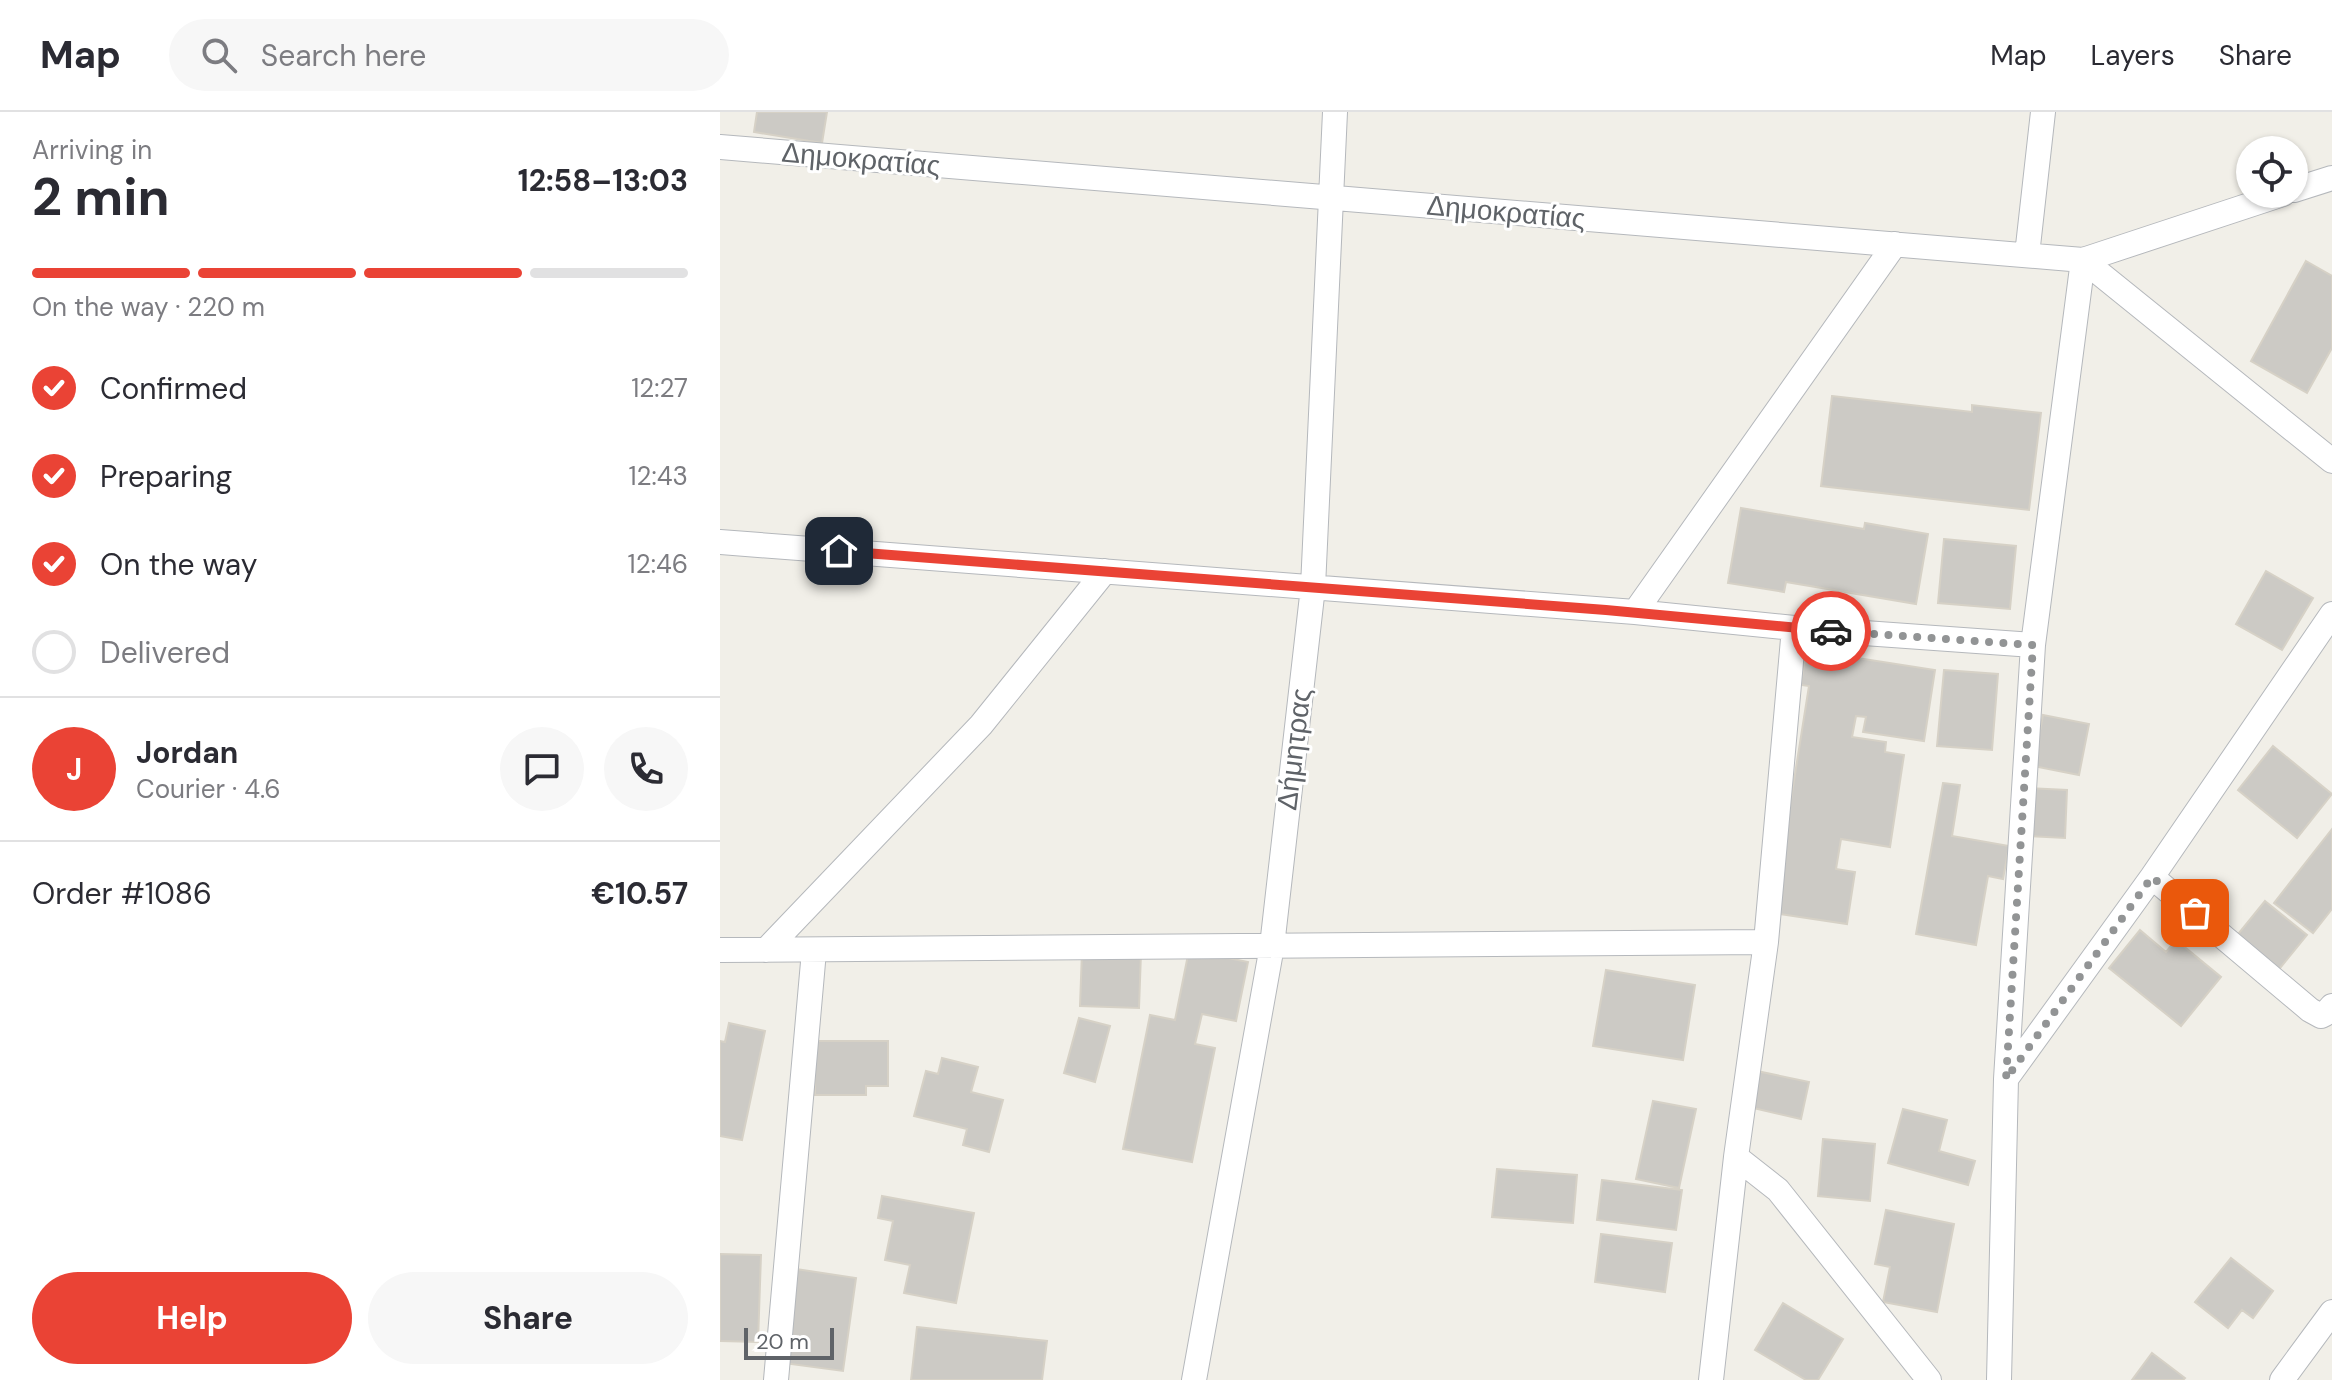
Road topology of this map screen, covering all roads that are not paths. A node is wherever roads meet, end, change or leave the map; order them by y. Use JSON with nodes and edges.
{"nodes":[{"id":1,"x":1335,"y":112,"type":"edge"},
{"id":2,"x":2043,"y":112,"type":"edge"},
{"id":3,"x":720,"y":147,"type":"edge"},
{"id":4,"x":2332,"y":178,"type":"edge"},
{"id":5,"x":2308,"y":186,"type":"edge"},
{"id":6,"x":1330,"y":197,"type":"junction"},
{"id":7,"x":2241,"y":208,"type":"edge"},
{"id":8,"x":1895,"y":244,"type":"junction"},
{"id":9,"x":2027,"y":255,"type":"junction"},
{"id":10,"x":2083,"y":260,"type":"junction"},
{"id":11,"x":2332,"y":461,"type":"edge"},
{"id":12,"x":720,"y":542,"type":"edge"},
{"id":13,"x":1105,"y":571,"type":"junction"},
{"id":14,"x":1313,"y":587,"type":"junction"},
{"id":15,"x":1635,"y":612,"type":"junction"},
{"id":16,"x":2332,"y":614,"type":"edge"},
{"id":17,"x":1794,"y":628,"type":"junction"},
{"id":18,"x":2033,"y":645,"type":"junction"},
{"id":19,"x":2152,"y":877,"type":"junction"},
{"id":20,"x":1766,"y":942,"type":"junction"},
{"id":21,"x":1272,"y":946,"type":"junction"},
{"id":22,"x":720,"y":950,"type":"edge"},
{"id":23,"x":766,"y":950,"type":"junction"},
{"id":24,"x":814,"y":951,"type":"junction"},
{"id":25,"x":2332,"y":1006,"type":"edge"},
{"id":26,"x":2006,"y":1079,"type":"junction"},
{"id":27,"x":1736,"y":1157,"type":"junction"},
{"id":28,"x":2332,"y":1312,"type":"edge"},
{"id":29,"x":776,"y":1380,"type":"edge"},
{"id":30,"x":1194,"y":1380,"type":"edge"},
{"id":31,"x":1711,"y":1380,"type":"edge"},
{"id":32,"x":1929,"y":1380,"type":"edge"},
{"id":33,"x":1999,"y":1380,"type":"edge"},
{"id":34,"x":2282,"y":1380,"type":"edge"}],
"edges":[{"from":1,"to":6,"type":"street","name":"Δήμητρας"},
{"from":2,"to":9,"type":"street"},
{"from":3,"to":6,"type":"street","name":"Δημοκρατίας"},
{"from":4,"to":5,"type":"street"},
{"from":6,"to":8,"type":"street","name":"Δημοκρατίας"},
{"from":6,"to":14,"type":"street","name":"Δήμητρας"},
{"from":7,"to":10,"type":"street","name":"Δημοκρατίας"},
{"from":8,"to":9,"type":"street","name":"Δημοκρατίας"},
{"from":8,"to":15,"type":"street"},
{"from":9,"to":10,"type":"street","name":"Δημοκρατίας"},
{"from":10,"to":11,"type":"street"},
{"from":10,"to":18,"type":"street"},
{"from":12,"to":13,"type":"street"},
{"from":13,"to":14,"type":"street"},
{"from":13,"to":23,"type":"street"},
{"from":14,"to":15,"type":"street"},
{"from":14,"to":21,"type":"street","name":"Δήμητρας"},
{"from":15,"to":17,"type":"street"},
{"from":16,"to":19,"type":"street"},
{"from":17,"to":18,"type":"street"},
{"from":17,"to":20,"type":"street"},
{"from":18,"to":26,"type":"street"},
{"from":19,"to":25,"type":"street"},
{"from":19,"to":26,"type":"street"},
{"from":20,"to":21,"type":"street"},
{"from":20,"to":27,"type":"street"},
{"from":21,"to":24,"type":"street"},
{"from":21,"to":30,"type":"street","name":"Δήμητρας"},
{"from":22,"to":23,"type":"street"},
{"from":23,"to":24,"type":"street"},
{"from":24,"to":29,"type":"street"},
{"from":26,"to":33,"type":"street"},
{"from":27,"to":31,"type":"street"},
{"from":27,"to":32,"type":"street"},
{"from":28,"to":34,"type":"street"}]}
